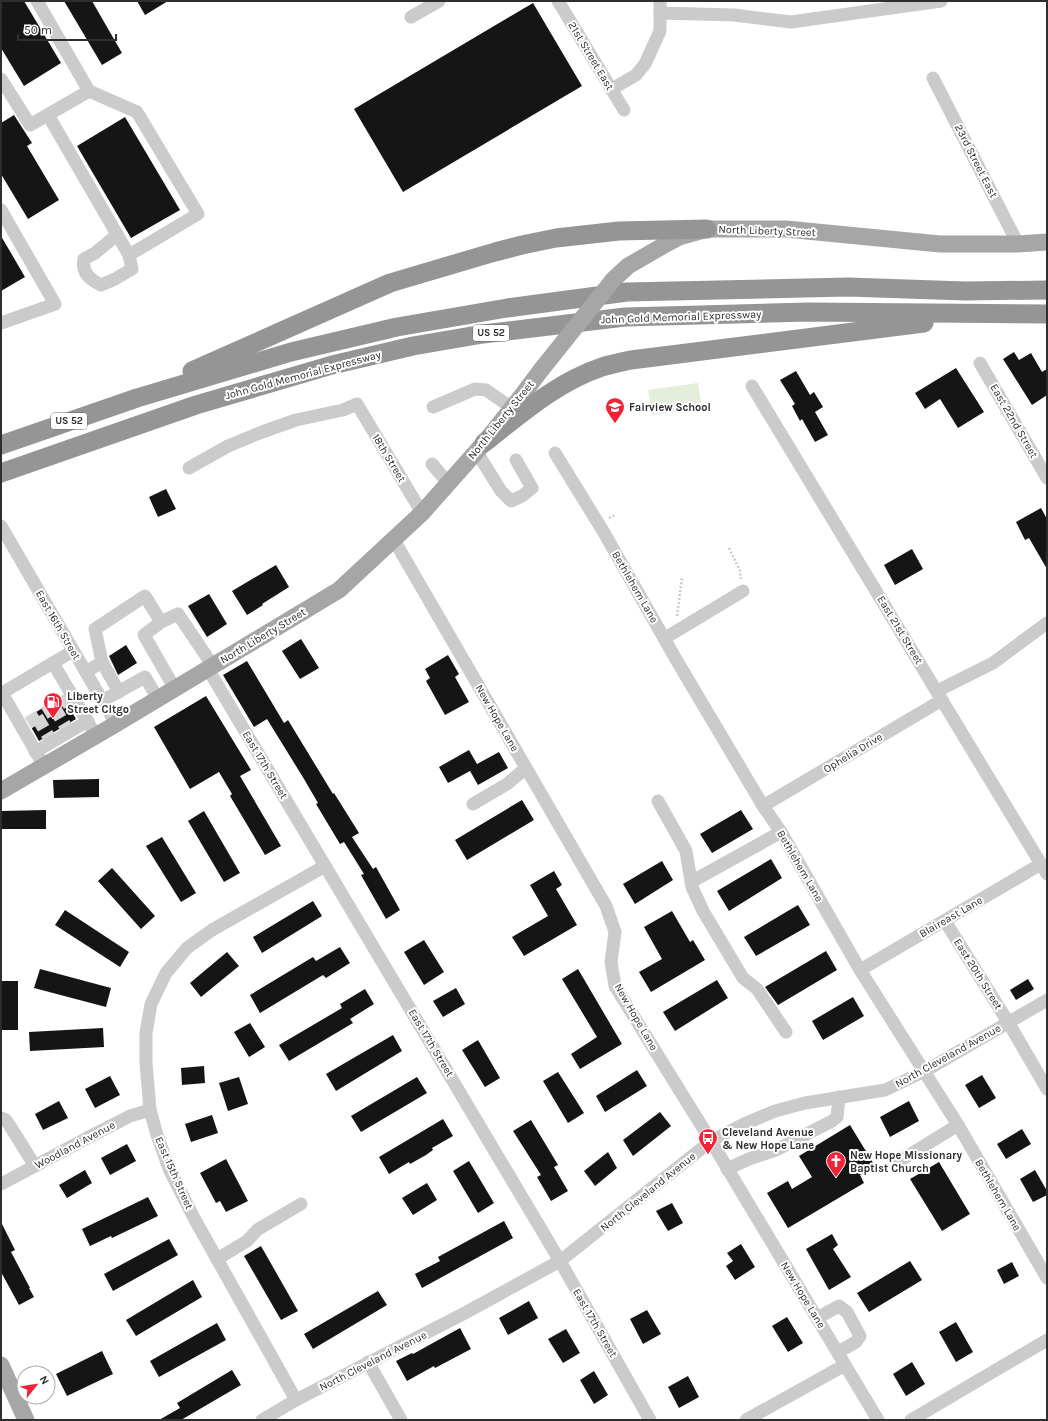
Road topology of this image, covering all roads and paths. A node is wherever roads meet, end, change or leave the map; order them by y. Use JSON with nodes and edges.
{"nodes":[{"id":1,"x":37,"y":1,"type":"edge"},
{"id":2,"x":439,"y":1,"type":"edge"},
{"id":3,"x":558,"y":1,"type":"edge"},
{"id":4,"x":941,"y":1,"type":"edge"},
{"id":5,"x":660,"y":7,"type":"edge"},
{"id":6,"x":411,"y":17,"type":"dead end"},
{"id":7,"x":933,"y":78,"type":"dead end"},
{"id":8,"x":1,"y":79,"type":"edge"},
{"id":9,"x":612,"y":89,"type":"junction"},
{"id":10,"x":89,"y":91,"type":"junction"},
{"id":11,"x":624,"y":110,"type":"dead end"},
{"id":12,"x":48,"y":115,"type":"junction"},
{"id":13,"x":1,"y":210,"type":"edge"},
{"id":14,"x":707,"y":229,"type":"junction"},
{"id":15,"x":117,"y":235,"type":"junction"},
{"id":16,"x":1047,"y":242,"type":"edge"},
{"id":17,"x":1018,"y":244,"type":"junction"},
{"id":18,"x":129,"y":255,"type":"junction"},
{"id":19,"x":1047,"y":290,"type":"edge"},
{"id":20,"x":1001,"y":314,"type":"junction"},
{"id":21,"x":1047,"y":314,"type":"edge"},
{"id":22,"x":1,"y":323,"type":"edge"},
{"id":23,"x":980,"y":364,"type":"dead end"},
{"id":24,"x":752,"y":386,"type":"dead end"},
{"id":25,"x":137,"y":398,"type":"junction"},
{"id":26,"x":433,"y":407,"type":"dead end"},
{"id":27,"x":512,"y":408,"type":"junction"},
{"id":28,"x":1,"y":445,"type":"edge"},
{"id":29,"x":480,"y":447,"type":"junction"},
{"id":30,"x":555,"y":453,"type":"dead end"},
{"id":31,"x":516,"y":460,"type":"dead end"},
{"id":32,"x":432,"y":464,"type":"dead end"},
{"id":33,"x":189,"y":468,"type":"dead end"},
{"id":34,"x":1,"y":473,"type":"edge"},
{"id":35,"x":1047,"y":478,"type":"edge"},
{"id":36,"x":448,"y":483,"type":"junction"},
{"id":37,"x":422,"y":513,"type":"junction"},
{"id":38,"x":1,"y":526,"type":"edge"},
{"id":39,"x":394,"y":540,"type":"junction"},
{"id":40,"x":730,"y":548,"type":"dead end"},
{"id":41,"x":682,"y":578,"type":"dead end"},
{"id":42,"x":743,"y":591,"type":"joint"},
{"id":43,"x":161,"y":622,"type":"junction"},
{"id":44,"x":1047,"y":623,"type":"edge"},
{"id":45,"x":678,"y":630,"type":"junction"},
{"id":46,"x":664,"y":638,"type":"junction"},
{"id":47,"x":73,"y":651,"type":"junction"},
{"id":48,"x":102,"y":662,"type":"junction"},
{"id":49,"x":53,"y":663,"type":"junction"},
{"id":50,"x":210,"y":668,"type":"junction"},
{"id":51,"x":86,"y":672,"type":"junction"},
{"id":52,"x":175,"y":689,"type":"junction"},
{"id":53,"x":119,"y":692,"type":"junction"},
{"id":54,"x":939,"y":695,"type":"junction"},
{"id":55,"x":99,"y":696,"type":"junction"},
{"id":56,"x":72,"y":699,"type":"junction"},
{"id":57,"x":158,"y":699,"type":"junction"},
{"id":58,"x":88,"y":721,"type":"junction"},
{"id":59,"x":116,"y":724,"type":"junction"},
{"id":60,"x":96,"y":736,"type":"junction"},
{"id":61,"x":40,"y":759,"type":"junction"},
{"id":62,"x":526,"y":768,"type":"junction"},
{"id":63,"x":1,"y":791,"type":"edge"},
{"id":64,"x":658,"y":801,"type":"dead end"},
{"id":65,"x":473,"y":804,"type":"dead end"},
{"id":66,"x":763,"y":806,"type":"junction"},
{"id":67,"x":781,"y":832,"type":"junction"},
{"id":68,"x":325,"y":866,"type":"junction"},
{"id":69,"x":1044,"y":869,"type":"edge"},
{"id":70,"x":692,"y":882,"type":"junction"},
{"id":71,"x":945,"y":921,"type":"junction"},
{"id":72,"x":860,"y":970,"type":"junction"},
{"id":73,"x":1047,"y":1000,"type":"edge"},
{"id":74,"x":1008,"y":1022,"type":"junction"},
{"id":75,"x":786,"y":1032,"type":"dead end"},
{"id":76,"x":924,"y":1071,"type":"junction"},
{"id":77,"x":1047,"y":1089,"type":"edge"},
{"id":78,"x":839,"y":1097,"type":"junction"},
{"id":79,"x":150,"y":1110,"type":"junction"},
{"id":80,"x":1,"y":1118,"type":"edge"},
{"id":81,"x":958,"y":1125,"type":"junction"},
{"id":82,"x":711,"y":1141,"type":"junction"},
{"id":83,"x":898,"y":1162,"type":"dead end"},
{"id":84,"x":35,"y":1166,"type":"junction"},
{"id":85,"x":727,"y":1168,"type":"junction"},
{"id":86,"x":1,"y":1184,"type":"edge"},
{"id":87,"x":301,"y":1204,"type":"dead end"},
{"id":88,"x":217,"y":1259,"type":"junction"},
{"id":89,"x":560,"y":1261,"type":"junction"},
{"id":90,"x":1047,"y":1278,"type":"edge"},
{"id":91,"x":817,"y":1318,"type":"junction"},
{"id":92,"x":1047,"y":1340,"type":"edge"},
{"id":93,"x":838,"y":1352,"type":"junction"},
{"id":94,"x":368,"y":1362,"type":"junction"},
{"id":95,"x":1,"y":1365,"type":"edge"},
{"id":96,"x":845,"y":1365,"type":"junction"},
{"id":97,"x":296,"y":1400,"type":"junction"},
{"id":98,"x":26,"y":1420,"type":"edge"},
{"id":99,"x":262,"y":1420,"type":"edge"},
{"id":100,"x":401,"y":1420,"type":"edge"},
{"id":101,"x":650,"y":1420,"type":"edge"},
{"id":102,"x":746,"y":1420,"type":"edge"},
{"id":103,"x":878,"y":1420,"type":"edge"},
{"id":104,"x":911,"y":1420,"type":"edge"}],
"edges":[{"from":1,"to":10,"type":"street"},
{"from":2,"to":6,"type":"street"},
{"from":3,"to":9,"type":"street","name":"21st Street East"},
{"from":4,"to":5,"type":"street"},
{"from":5,"to":9,"type":"street"},
{"from":7,"to":17,"type":"street","name":"23rd Street East"},
{"from":8,"to":12,"type":"street"},
{"from":9,"to":11,"type":"street","name":"21st Street East"},
{"from":10,"to":12,"type":"street"},
{"from":10,"to":18,"type":"street"},
{"from":12,"to":15,"type":"street"},
{"from":13,"to":22,"type":"street"},
{"from":14,"to":17,"type":"main road","name":"North Liberty Street"},
{"from":14,"to":25,"type":"highway"},
{"from":14,"to":27,"type":"main road","name":"North Liberty Street","bridge":true},
{"from":15,"to":18,"type":"street"},
{"from":15,"to":18,"type":"street"},
{"from":16,"to":17,"type":"main road","name":"North Liberty Street"},
{"from":19,"to":25,"type":"highway","name":"John Gold Memorial Expressway","number":"US 52"},
{"from":20,"to":21,"type":"highway","name":"John Gold Memorial Expressway","number":"US 52"},
{"from":20,"to":29,"type":"highway"},
{"from":20,"to":34,"type":"highway","name":"John Gold Memorial Expressway","number":"US 52"},
{"from":23,"to":35,"type":"street","name":"East 22nd Street"},
{"from":24,"to":54,"type":"street","name":"East 21st Street"},
{"from":25,"to":28,"type":"highway","name":"John Gold Memorial Expressway","number":"US 52"},
{"from":26,"to":27,"type":"street"},
{"from":27,"to":29,"type":"main road","name":"North Liberty Street"},
{"from":29,"to":31,"type":"street"},
{"from":29,"to":36,"type":"main road","name":"North Liberty Street"},
{"from":30,"to":46,"type":"street","name":"Bethlehem Lane"},
{"from":32,"to":36,"type":"street"},
{"from":33,"to":37,"type":"street","name":"18th Street"},
{"from":36,"to":37,"type":"main road","name":"North Liberty Street"},
{"from":37,"to":39,"type":"main road","name":"North Liberty Street"},
{"from":38,"to":47,"type":"street","name":"East 16th Street"},
{"from":39,"to":50,"type":"main road","name":"North Liberty Street"},
{"from":39,"to":62,"type":"street","name":"New Hope Lane"},
{"from":40,"to":42,"type":"path"},
{"from":41,"to":45,"type":"path"},
{"from":42,"to":45,"type":"street"},
{"from":43,"to":48,"type":"street"},
{"from":43,"to":50,"type":"street","name":"East 17th Street"},
{"from":43,"to":52,"type":"street"},
{"from":44,"to":54,"type":"street"},
{"from":45,"to":46,"type":"street"},
{"from":46,"to":66,"type":"street","name":"Bethlehem Lane"},
{"from":47,"to":49,"type":"street"},
{"from":47,"to":51,"type":"street","name":"East 16th Street"},
{"from":48,"to":51,"type":"street"},
{"from":48,"to":53,"type":"street"},
{"from":49,"to":56,"type":"street"},
{"from":49,"to":61,"type":"street"},
{"from":50,"to":52,"type":"main road","name":"North Liberty Street"},
{"from":50,"to":68,"type":"street","name":"East 17th Street"},
{"from":51,"to":55,"type":"street","name":"East 16th Street"},
{"from":52,"to":57,"type":"main road","name":"North Liberty Street"},
{"from":53,"to":55,"type":"street"},
{"from":53,"to":57,"type":"street"},
{"from":54,"to":66,"type":"street","name":"Ophelia Drive"},
{"from":54,"to":69,"type":"street","name":"East 21st Street"},
{"from":55,"to":56,"type":"street"},
{"from":55,"to":59,"type":"street","name":"East 16th Street"},
{"from":56,"to":58,"type":"street"},
{"from":57,"to":59,"type":"main road","name":"North Liberty Street"},
{"from":58,"to":60,"type":"street"},
{"from":58,"to":61,"type":"street"},
{"from":59,"to":60,"type":"main road","name":"North Liberty Street"},
{"from":60,"to":61,"type":"main road","name":"North Liberty Street"},
{"from":61,"to":63,"type":"main road","name":"North Liberty Street"},
{"from":62,"to":65,"type":"street"},
{"from":62,"to":82,"type":"street","name":"New Hope Lane"},
{"from":64,"to":70,"type":"street"},
{"from":66,"to":67,"type":"street","name":"Bethlehem Lane"},
{"from":67,"to":70,"type":"street"},
{"from":67,"to":72,"type":"street","name":"Bethlehem Lane"},
{"from":68,"to":79,"type":"street","name":"East 15th Street"},
{"from":68,"to":89,"type":"street","name":"East 17th Street"},
{"from":69,"to":71,"type":"street","name":"Blaireast Lane"},
{"from":70,"to":75,"type":"street"},
{"from":71,"to":72,"type":"street","name":"Blaireast Lane"},
{"from":71,"to":74,"type":"street","name":"East 20th Street"},
{"from":72,"to":76,"type":"street","name":"Bethlehem Lane"},
{"from":73,"to":74,"type":"street","name":"North Cleveland Avenue"},
{"from":74,"to":76,"type":"street","name":"North Cleveland Avenue"},
{"from":74,"to":77,"type":"street","name":"East 20th Street"},
{"from":76,"to":78,"type":"street","name":"North Cleveland Avenue"},
{"from":76,"to":81,"type":"street","name":"Bethlehem Lane"},
{"from":78,"to":82,"type":"street","name":"North Cleveland Avenue"},
{"from":78,"to":85,"type":"street"},
{"from":79,"to":84,"type":"street","name":"Woodland Avenue"},
{"from":79,"to":88,"type":"street","name":"East 15th Street"},
{"from":80,"to":84,"type":"street"},
{"from":81,"to":83,"type":"street"},
{"from":81,"to":90,"type":"street","name":"Bethlehem Lane"},
{"from":82,"to":85,"type":"street","name":"New Hope Lane"},
{"from":82,"to":89,"type":"street","name":"North Cleveland Avenue"},
{"from":84,"to":86,"type":"street","name":"Woodland Avenue"},
{"from":85,"to":91,"type":"street","name":"New Hope Lane"},
{"from":87,"to":88,"type":"street"},
{"from":88,"to":97,"type":"street","name":"East 15th Street"},
{"from":89,"to":94,"type":"street","name":"North Cleveland Avenue"},
{"from":89,"to":101,"type":"street","name":"East 17th Street"},
{"from":91,"to":93,"type":"street","name":"New Hope Lane"},
{"from":91,"to":93,"type":"street"},
{"from":92,"to":104,"type":"street"},
{"from":93,"to":96,"type":"street","name":"New Hope Lane"},
{"from":94,"to":97,"type":"street","name":"North Cleveland Avenue"},
{"from":94,"to":100,"type":"street"},
{"from":95,"to":98,"type":"main road"},
{"from":96,"to":102,"type":"street"},
{"from":96,"to":103,"type":"street","name":"New Hope Lane"},
{"from":97,"to":99,"type":"street","name":"North Cleveland Avenue"}]}
